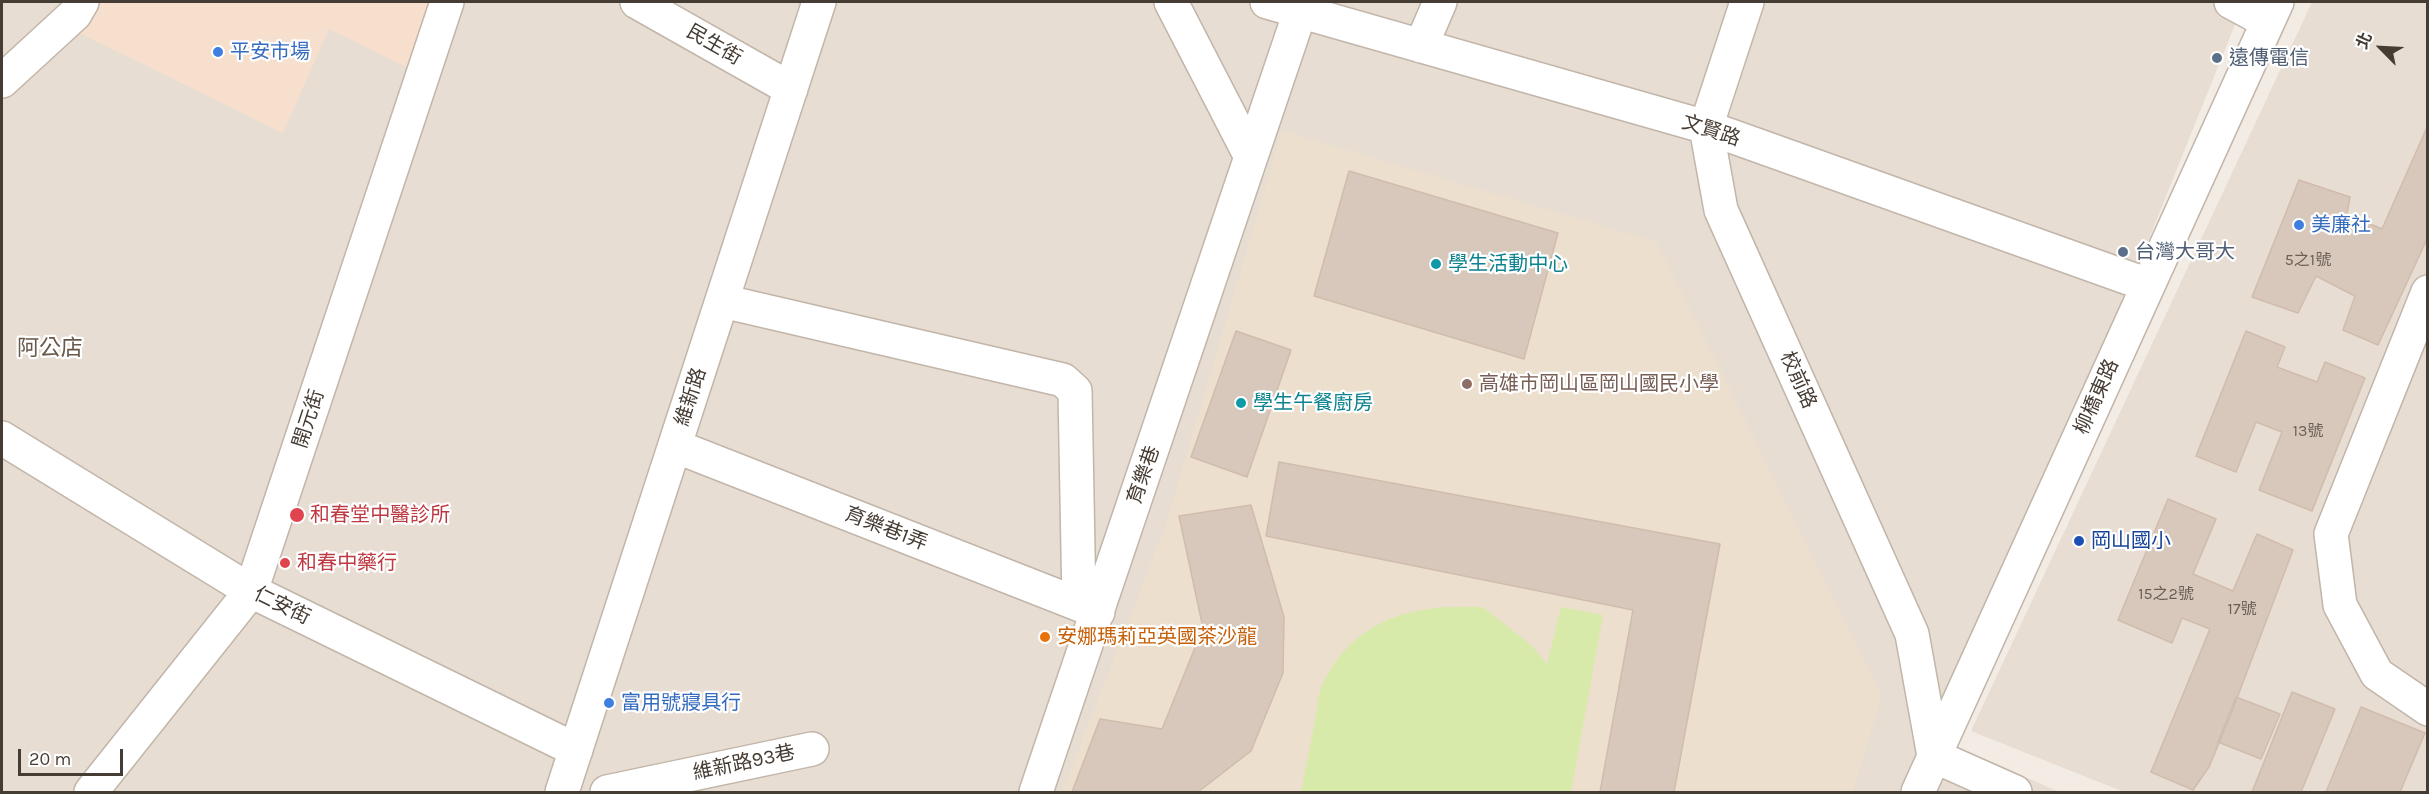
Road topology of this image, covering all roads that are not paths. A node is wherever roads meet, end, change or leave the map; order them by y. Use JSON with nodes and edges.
{"nodes":[{"id":1,"x":82,"y":2,"type":"edge"},
{"id":2,"x":447,"y":2,"type":"edge"},
{"id":3,"x":637,"y":2,"type":"edge"},
{"id":4,"x":819,"y":2,"type":"edge"},
{"id":5,"x":1171,"y":2,"type":"edge"},
{"id":6,"x":1267,"y":2,"type":"edge"},
{"id":7,"x":1440,"y":2,"type":"edge"},
{"id":8,"x":1747,"y":2,"type":"edge"},
{"id":9,"x":2231,"y":2,"type":"edge"},
{"id":10,"x":1300,"y":12,"type":"junction"},
{"id":11,"x":2272,"y":12,"type":"edge"},
{"id":12,"x":1421,"y":46,"type":"junction"},
{"id":13,"x":2,"y":81,"type":"edge"},
{"id":14,"x":791,"y":89,"type":"junction"},
{"id":15,"x":1706,"y":128,"type":"junction"},
{"id":16,"x":1251,"y":157,"type":"junction"},
{"id":17,"x":2148,"y":285,"type":"junction"},
{"id":18,"x":2427,"y":292,"type":"edge"},
{"id":19,"x":722,"y":301,"type":"junction"},
{"id":20,"x":2420,"y":324,"type":"edge"},
{"id":21,"x":2,"y":438,"type":"edge"},
{"id":22,"x":675,"y":446,"type":"junction"},
{"id":23,"x":251,"y":591,"type":"junction"},
{"id":24,"x":1088,"y":608,"type":"junction"},
{"id":25,"x":2427,"y":709,"type":"edge"},
{"id":26,"x":812,"y":749,"type":"dead end"},
{"id":27,"x":576,"y":750,"type":"junction"},
{"id":28,"x":1934,"y":756,"type":"junction"},
{"id":29,"x":91,"y":792,"type":"edge"},
{"id":30,"x":562,"y":792,"type":"edge"},
{"id":31,"x":606,"y":792,"type":"edge"},
{"id":32,"x":1036,"y":792,"type":"edge"},
{"id":33,"x":1918,"y":792,"type":"edge"},
{"id":34,"x":2014,"y":792,"type":"edge"}],
"edges":[{"from":1,"to":13,"type":"street"},
{"from":2,"to":23,"type":"street","name":"開元街"},
{"from":3,"to":14,"type":"street","name":"民生街"},
{"from":4,"to":14,"type":"street","name":"維新路"},
{"from":5,"to":16,"type":"street"},
{"from":6,"to":10,"type":"street","name":"文賢路"},
{"from":7,"to":12,"type":"street"},
{"from":8,"to":15,"type":"street","name":"校前路"},
{"from":9,"to":11,"type":"street"},
{"from":10,"to":12,"type":"street","name":"文賢路"},
{"from":10,"to":16,"type":"street","name":"育樂巷"},
{"from":11,"to":17,"type":"street","name":"柳橋東路"},
{"from":12,"to":15,"type":"street","name":"文賢路"},
{"from":14,"to":19,"type":"street","name":"維新路"},
{"from":15,"to":17,"type":"street","name":"文賢路"},
{"from":15,"to":28,"type":"street","name":"校前路"},
{"from":16,"to":24,"type":"street","name":"育樂巷"},
{"from":17,"to":28,"type":"street","name":"柳橋東路"},
{"from":18,"to":20,"type":"street"},
{"from":19,"to":22,"type":"street","name":"維新路"},
{"from":19,"to":24,"type":"street"},
{"from":20,"to":25,"type":"street"},
{"from":21,"to":23,"type":"street","name":"仁安街"},
{"from":22,"to":24,"type":"street","name":"育樂巷1弄"},
{"from":22,"to":27,"type":"street","name":"維新路"},
{"from":23,"to":27,"type":"street","name":"仁安街"},
{"from":23,"to":29,"type":"street","name":"開元街"},
{"from":24,"to":32,"type":"street","name":"育樂巷"},
{"from":26,"to":31,"type":"street","name":"維新路93巷"},
{"from":27,"to":30,"type":"street","name":"維新路"},
{"from":28,"to":33,"type":"street","name":"柳橋東路"},
{"from":28,"to":34,"type":"street"}]}
